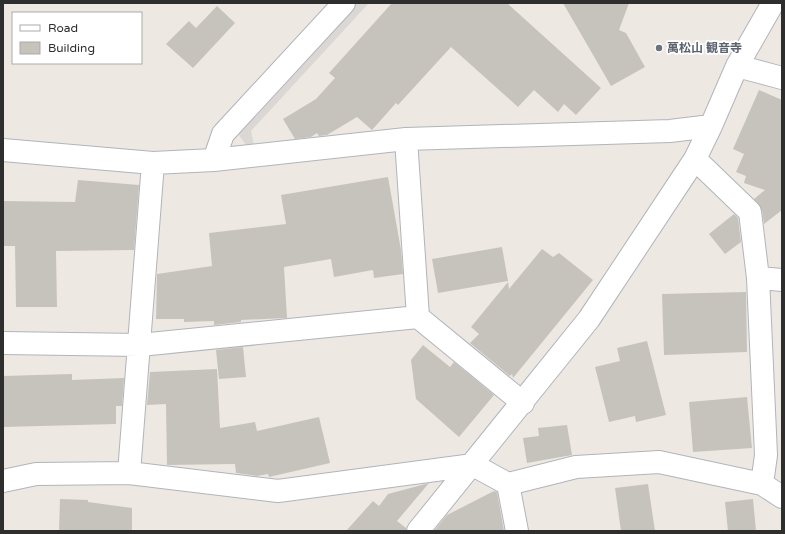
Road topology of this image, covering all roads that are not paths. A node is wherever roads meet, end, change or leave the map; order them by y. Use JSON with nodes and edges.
{"nodes":[{"id":1,"x":344,"y":3,"type":"edge"},
{"id":2,"x":773,"y":3,"type":"edge"},
{"id":3,"x":737,"y":66,"type":"junction"},
{"id":4,"x":782,"y":78,"type":"edge"},
{"id":5,"x":711,"y":126,"type":"junction"},
{"id":6,"x":406,"y":139,"type":"junction"},
{"id":7,"x":3,"y":150,"type":"edge"},
{"id":8,"x":694,"y":159,"type":"junction"},
{"id":9,"x":214,"y":160,"type":"junction"},
{"id":10,"x":153,"y":163,"type":"junction"},
{"id":11,"x":758,"y":278,"type":"junction"},
{"id":12,"x":782,"y":280,"type":"edge"},
{"id":13,"x":418,"y":317,"type":"junction"},
{"id":14,"x":3,"y":343,"type":"edge"},
{"id":15,"x":140,"y":345,"type":"junction"},
{"id":16,"x":523,"y":403,"type":"junction"},
{"id":17,"x":473,"y":465,"type":"junction"},
{"id":18,"x":129,"y":474,"type":"junction"},
{"id":19,"x":3,"y":481,"type":"edge"},
{"id":20,"x":508,"y":484,"type":"junction"},
{"id":21,"x":762,"y":484,"type":"junction"},
{"id":22,"x":782,"y":497,"type":"edge"},
{"id":23,"x":418,"y":531,"type":"edge"},
{"id":24,"x":517,"y":531,"type":"edge"}],
"edges":[{"from":1,"to":9,"type":"street"},
{"from":2,"to":3,"type":"street"},
{"from":3,"to":4,"type":"street"},
{"from":3,"to":5,"type":"street"},
{"from":5,"to":6,"type":"street"},
{"from":5,"to":8,"type":"street"},
{"from":6,"to":9,"type":"street"},
{"from":6,"to":13,"type":"street"},
{"from":7,"to":10,"type":"street"},
{"from":8,"to":11,"type":"street"},
{"from":8,"to":16,"type":"street"},
{"from":9,"to":10,"type":"street"},
{"from":10,"to":15,"type":"street"},
{"from":11,"to":12,"type":"street"},
{"from":11,"to":21,"type":"street"},
{"from":13,"to":15,"type":"street"},
{"from":13,"to":16,"type":"street"},
{"from":14,"to":15,"type":"street"},
{"from":15,"to":18,"type":"street"},
{"from":16,"to":17,"type":"street"},
{"from":17,"to":18,"type":"street"},
{"from":17,"to":20,"type":"street"},
{"from":17,"to":23,"type":"street"},
{"from":18,"to":19,"type":"street"},
{"from":20,"to":21,"type":"street"},
{"from":20,"to":24,"type":"street"},
{"from":21,"to":22,"type":"street"}]}
